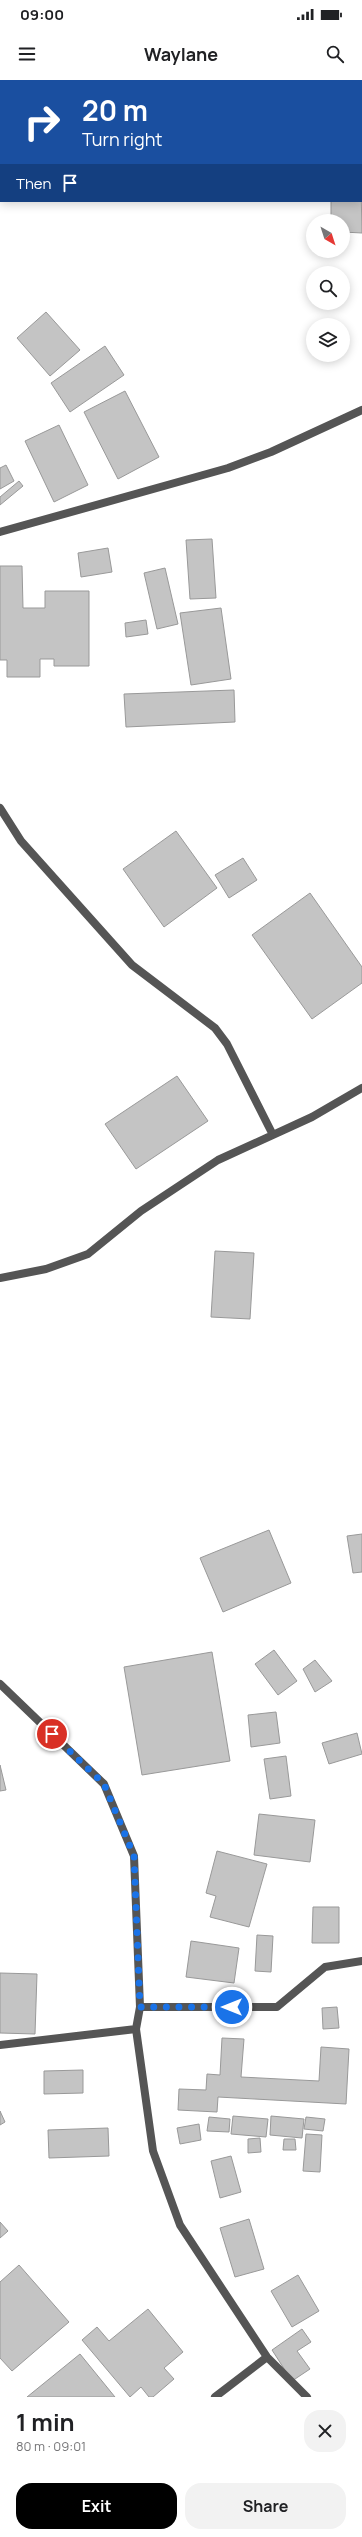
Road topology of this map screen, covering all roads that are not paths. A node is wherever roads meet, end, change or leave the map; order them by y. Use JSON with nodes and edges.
{"nodes":[{"id":1,"x":362,"y":410,"type":"edge"},
{"id":2,"x":0,"y":532,"type":"edge"},
{"id":3,"x":0,"y":808,"type":"edge"},
{"id":4,"x":362,"y":1088,"type":"edge"},
{"id":5,"x":273,"y":1135,"type":"junction"},
{"id":6,"x":0,"y":1278,"type":"edge"},
{"id":7,"x":0,"y":1684,"type":"edge"},
{"id":8,"x":362,"y":1962,"type":"edge"},
{"id":9,"x":140,"y":2007,"type":"junction"},
{"id":10,"x":136,"y":2029,"type":"junction"},
{"id":11,"x":0,"y":2045,"type":"edge"},
{"id":12,"x":267,"y":2357,"type":"junction"},
{"id":13,"x":215,"y":2397,"type":"edge"},
{"id":14,"x":307,"y":2397,"type":"edge"}],
"edges":[{"from":1,"to":2,"type":"street"},
{"from":3,"to":5,"type":"street"},
{"from":4,"to":5,"type":"street"},
{"from":5,"to":6,"type":"street"},
{"from":7,"to":9,"type":"street"},
{"from":8,"to":9,"type":"street"},
{"from":9,"to":10,"type":"street"},
{"from":10,"to":11,"type":"street"},
{"from":10,"to":12,"type":"street"},
{"from":12,"to":13,"type":"street"},
{"from":12,"to":14,"type":"street"}]}
